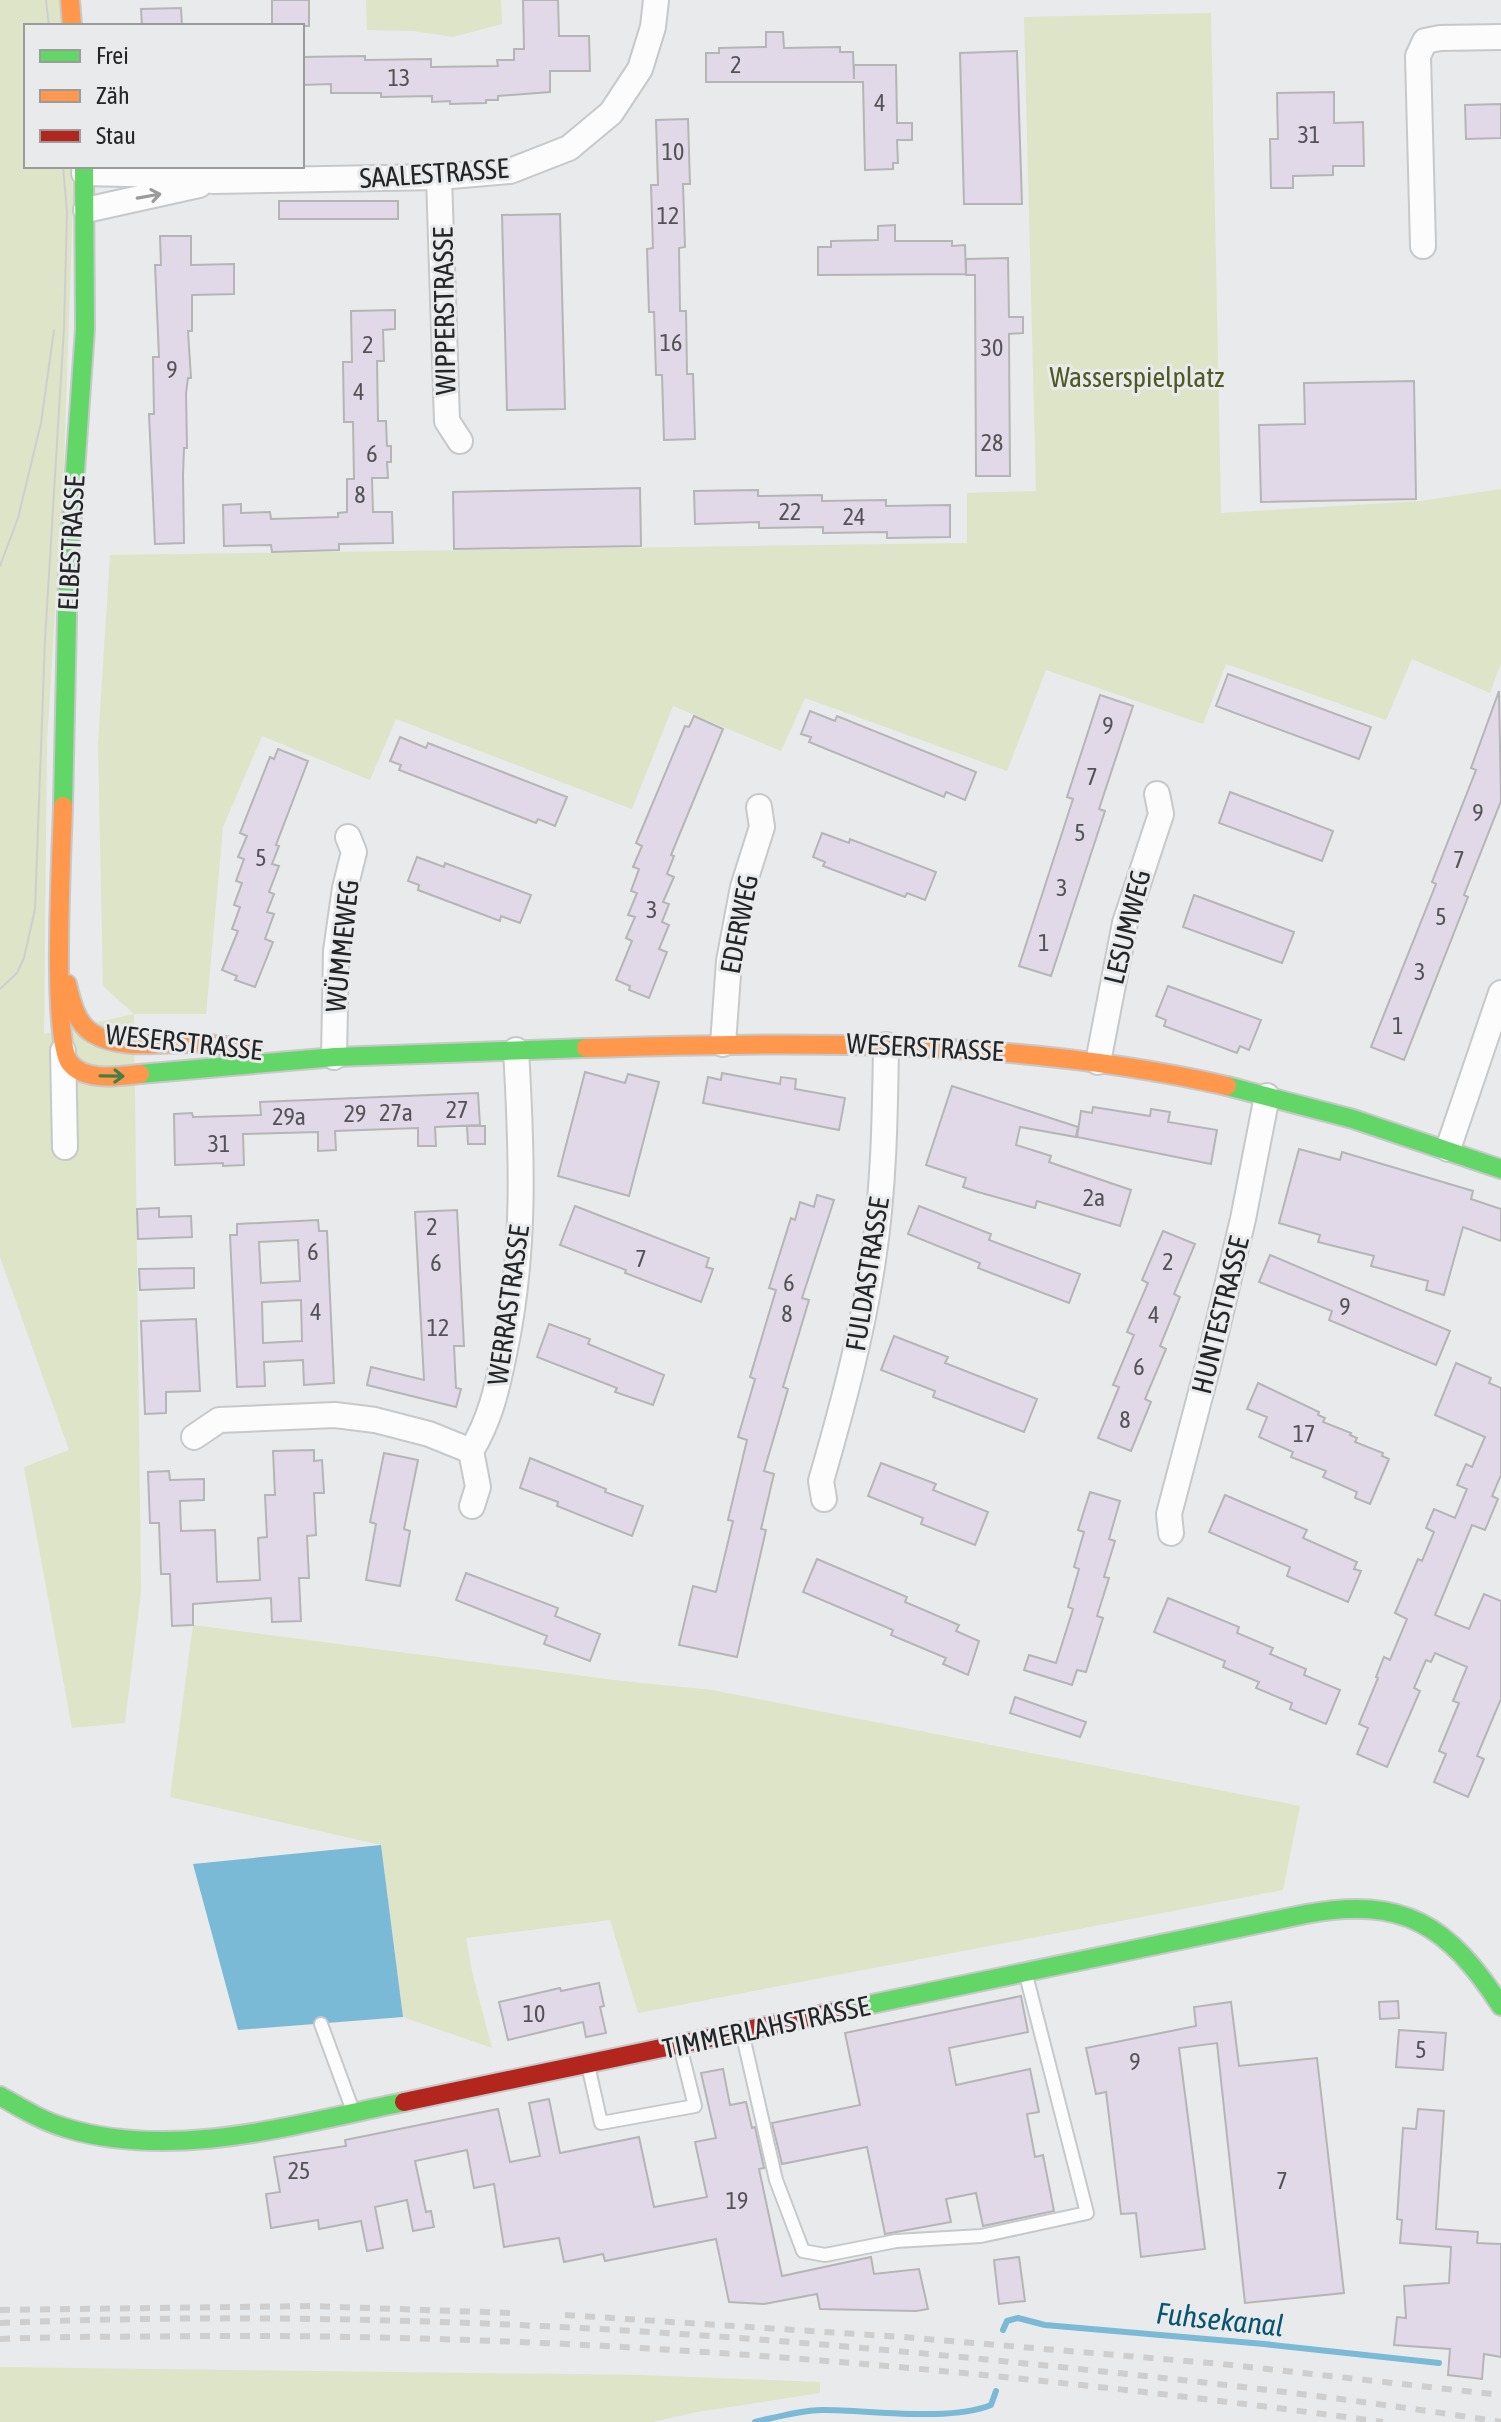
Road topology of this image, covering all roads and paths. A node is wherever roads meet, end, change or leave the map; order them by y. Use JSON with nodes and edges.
{"nodes":[{"id":1,"x":70,"y":0,"type":"edge"},
{"id":2,"x":656,"y":0,"type":"edge"},
{"id":3,"x":72,"y":24,"type":"edge"},
{"id":4,"x":1501,"y":37,"type":"edge"},
{"id":5,"x":84,"y":169,"type":"edge"},
{"id":6,"x":439,"y":177,"type":"junction"},
{"id":7,"x":213,"y":181,"type":"junction"},
{"id":8,"x":86,"y":210,"type":"junction"},
{"id":9,"x":1423,"y":246,"type":"dead end"},
{"id":10,"x":460,"y":441,"type":"dead end"},
{"id":11,"x":1157,"y":794,"type":"dead end"},
{"id":12,"x":759,"y":807,"type":"dead end"},
{"id":13,"x":348,"y":837,"type":"dead end"},
{"id":14,"x":62,"y":921,"type":"junction"},
{"id":15,"x":1501,"y":993,"type":"edge"},
{"id":16,"x":723,"y":1044,"type":"junction"},
{"id":17,"x":886,"y":1045,"type":"junction"},
{"id":18,"x":516,"y":1050,"type":"junction"},
{"id":19,"x":63,"y":1051,"type":"junction"},
{"id":20,"x":334,"y":1057,"type":"junction"},
{"id":21,"x":1098,"y":1062,"type":"junction"},
{"id":22,"x":1267,"y":1096,"type":"junction"},
{"id":23,"x":65,"y":1147,"type":"dead end"},
{"id":24,"x":1448,"y":1149,"type":"junction"},
{"id":25,"x":1501,"y":1169,"type":"edge"},
{"id":26,"x":194,"y":1437,"type":"dead end"},
{"id":27,"x":471,"y":1451,"type":"junction"},
{"id":28,"x":824,"y":1499,"type":"dead end"},
{"id":29,"x":472,"y":1506,"type":"dead end"},
{"id":30,"x":1171,"y":1533,"type":"dead end"},
{"id":31,"x":1025,"y":1972,"type":"junction"},
{"id":32,"x":1501,"y":2006,"type":"edge"},
{"id":33,"x":321,"y":2024,"type":"dead end"},
{"id":34,"x":742,"y":2032,"type":"junction"},
{"id":35,"x":680,"y":2045,"type":"junction"},
{"id":36,"x":588,"y":2065,"type":"junction"},
{"id":37,"x":0,"y":2096,"type":"edge"},
{"id":38,"x":354,"y":2114,"type":"junction"}],
"edges":[{"from":1,"to":3,"type":"street"},
{"from":2,"to":6,"type":"street","name":"SAALESTRASSE"},
{"from":4,"to":9,"type":"street"},
{"from":5,"to":7,"type":"street","name":"SAALESTRASSE"},
{"from":5,"to":8,"type":"street","name":"ELBESTRASSE"},
{"from":6,"to":7,"type":"street","name":"SAALESTRASSE"},
{"from":6,"to":10,"type":"street","name":"WIPPERSTRASSE"},
{"from":8,"to":7,"type":"street","name":"SAALESTRASSE","one_way":true},
{"from":8,"to":14,"type":"street","name":"ELBESTRASSE"},
{"from":11,"to":21,"type":"street","name":"LESUMWEG"},
{"from":12,"to":16,"type":"street","name":"EDERWEG"},
{"from":13,"to":20,"type":"street","name":"WÜMMEWEG"},
{"from":14,"to":19,"type":"street","name":"WESERSTRASSE"},
{"from":14,"to":20,"type":"street","name":"WESERSTRASSE"},
{"from":15,"to":24,"type":"street"},
{"from":16,"to":17,"type":"street","name":"WESERSTRASSE"},
{"from":16,"to":18,"type":"street","name":"WESERSTRASSE"},
{"from":17,"to":21,"type":"street","name":"WESERSTRASSE"},
{"from":17,"to":28,"type":"street","name":"FULDASTRASSE"},
{"from":18,"to":20,"type":"street","name":"WESERSTRASSE"},
{"from":18,"to":27,"type":"street","name":"WERRASTRASSE"},
{"from":19,"to":20,"type":"street","name":"WESERSTRASSE","one_way":true},
{"from":19,"to":23,"type":"street","name":"WESERSTRASSE"},
{"from":21,"to":22,"type":"street","name":"WESERSTRASSE"},
{"from":22,"to":24,"type":"street","name":"WESERSTRASSE"},
{"from":22,"to":30,"type":"street","name":"HUNTESTRASSE"},
{"from":24,"to":25,"type":"street","name":"WESERSTRASSE"},
{"from":26,"to":27,"type":"street"},
{"from":27,"to":29,"type":"street"},
{"from":31,"to":32,"type":"street","name":"TIMMERLAHSTRASSE"},
{"from":31,"to":34,"type":"street","name":"TIMMERLAHSTRASSE"},
{"from":31,"to":34,"type":"lane"},
{"from":33,"to":38,"type":"lane"},
{"from":34,"to":35,"type":"street","name":"TIMMERLAHSTRASSE"},
{"from":35,"to":36,"type":"street","name":"TIMMERLAHSTRASSE"},
{"from":35,"to":36,"type":"lane"},
{"from":36,"to":38,"type":"street","name":"TIMMERLAHSTRASSE"},
{"from":37,"to":38,"type":"street","name":"TIMMERLAHSTRASSE"}]}
